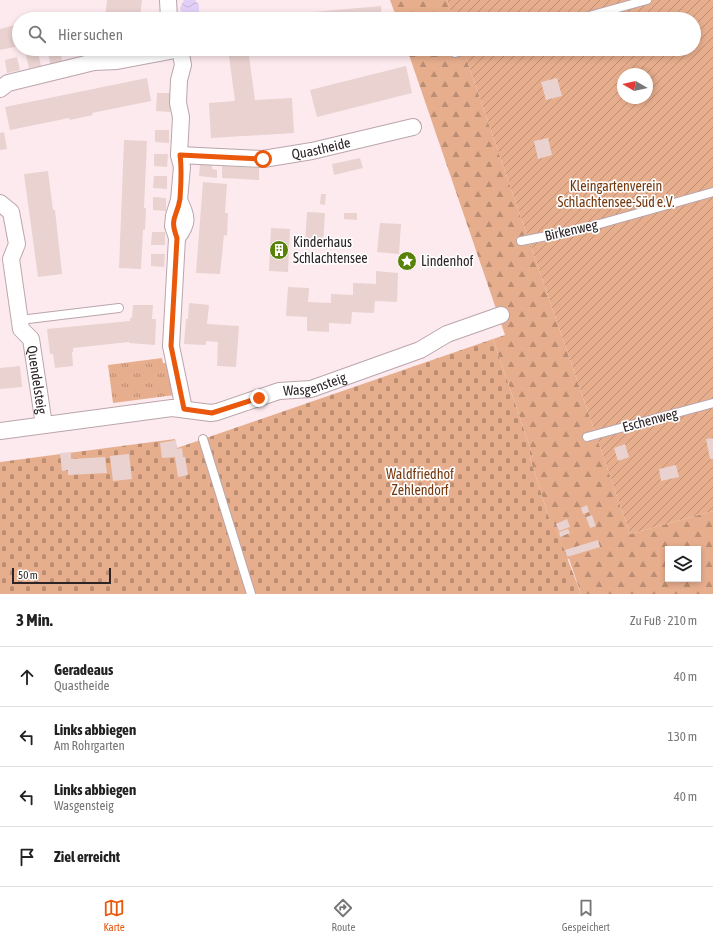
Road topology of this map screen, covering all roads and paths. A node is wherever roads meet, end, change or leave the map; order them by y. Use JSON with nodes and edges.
{"nodes":[{"id":1,"x":647,"y":0,"type":"edge"},
{"id":2,"x":603,"y":12,"type":"edge"},
{"id":3,"x":142,"y":56,"type":"edge"},
{"id":4,"x":177,"y":56,"type":"edge"},
{"id":5,"x":0,"y":89,"type":"edge"},
{"id":6,"x":413,"y":127,"type":"dead end"},
{"id":7,"x":180,"y":155,"type":"junction"},
{"id":8,"x":713,"y":192,"type":"edge"},
{"id":9,"x":0,"y":202,"type":"edge"},
{"id":10,"x":521,"y":241,"type":"dead end"},
{"id":11,"x":119,"y":308,"type":"dead end"},
{"id":12,"x":501,"y":315,"type":"dead end"},
{"id":13,"x":20,"y":320,"type":"junction"},
{"id":14,"x":713,"y":403,"type":"edge"},
{"id":15,"x":184,"y":409,"type":"junction"},
{"id":16,"x":44,"y":425,"type":"junction"},
{"id":17,"x":0,"y":431,"type":"edge"},
{"id":18,"x":587,"y":438,"type":"dead end"},
{"id":19,"x":203,"y":439,"type":"dead end"},
{"id":20,"x":251,"y":594,"type":"edge"}],
"edges":[{"from":1,"to":2,"type":"lane"},
{"from":3,"to":5,"type":"street"},
{"from":4,"to":7,"type":"street"},
{"from":6,"to":7,"type":"street","name":"Quastheide"},
{"from":7,"to":15,"type":"street"},
{"from":8,"to":10,"type":"lane","name":"Birkenweg"},
{"from":9,"to":13,"type":"street","name":"Quendelsteig"},
{"from":11,"to":13,"type":"lane"},
{"from":12,"to":15,"type":"street","name":"Wasgensteig"},
{"from":13,"to":16,"type":"street","name":"Quendelsteig"},
{"from":14,"to":18,"type":"lane","name":"Eschenweg"},
{"from":15,"to":16,"type":"street","name":"Wasgensteig"},
{"from":16,"to":17,"type":"street","name":"Wasgensteig"},
{"from":19,"to":20,"type":"lane"}]}
